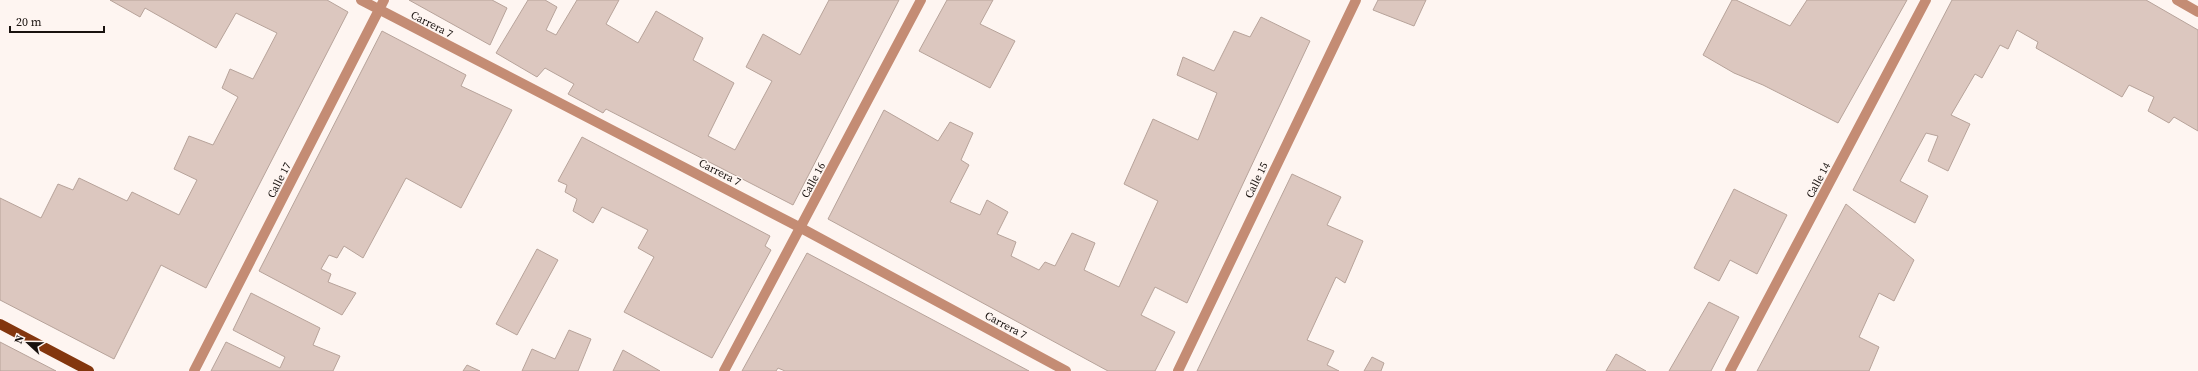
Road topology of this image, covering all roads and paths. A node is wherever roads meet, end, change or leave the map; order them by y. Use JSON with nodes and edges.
{"nodes":[{"id":1,"x":361,"y":0,"type":"edge"},
{"id":2,"x":384,"y":0,"type":"edge"},
{"id":3,"x":921,"y":0,"type":"edge"},
{"id":4,"x":1356,"y":0,"type":"edge"},
{"id":5,"x":1926,"y":0,"type":"edge"},
{"id":6,"x":2177,"y":0,"type":"edge"},
{"id":7,"x":379,"y":10,"type":"junction"},
{"id":8,"x":2198,"y":12,"type":"edge"},
{"id":9,"x":801,"y":228,"type":"junction"},
{"id":10,"x":0,"y":324,"type":"edge"},
{"id":11,"x":89,"y":371,"type":"edge"},
{"id":12,"x":194,"y":371,"type":"edge"},
{"id":13,"x":724,"y":371,"type":"edge"},
{"id":14,"x":1066,"y":371,"type":"edge"},
{"id":15,"x":1178,"y":371,"type":"edge"},
{"id":16,"x":1730,"y":371,"type":"edge"}],
"edges":[{"from":1,"to":7,"type":"street","name":"Carrera 7"},
{"from":2,"to":7,"type":"street","name":"Calle 17"},
{"from":3,"to":9,"type":"street","name":"Calle 16"},
{"from":4,"to":15,"type":"street","name":"Calle 15"},
{"from":5,"to":16,"type":"street","name":"Calle 14"},
{"from":6,"to":8,"type":"street"},
{"from":7,"to":9,"type":"street","name":"Carrera 7"},
{"from":7,"to":12,"type":"street","name":"Calle 17"},
{"from":9,"to":13,"type":"street","name":"Calle 16"},
{"from":9,"to":14,"type":"street","name":"Carrera 7"},
{"from":10,"to":11,"type":"main road"}]}
